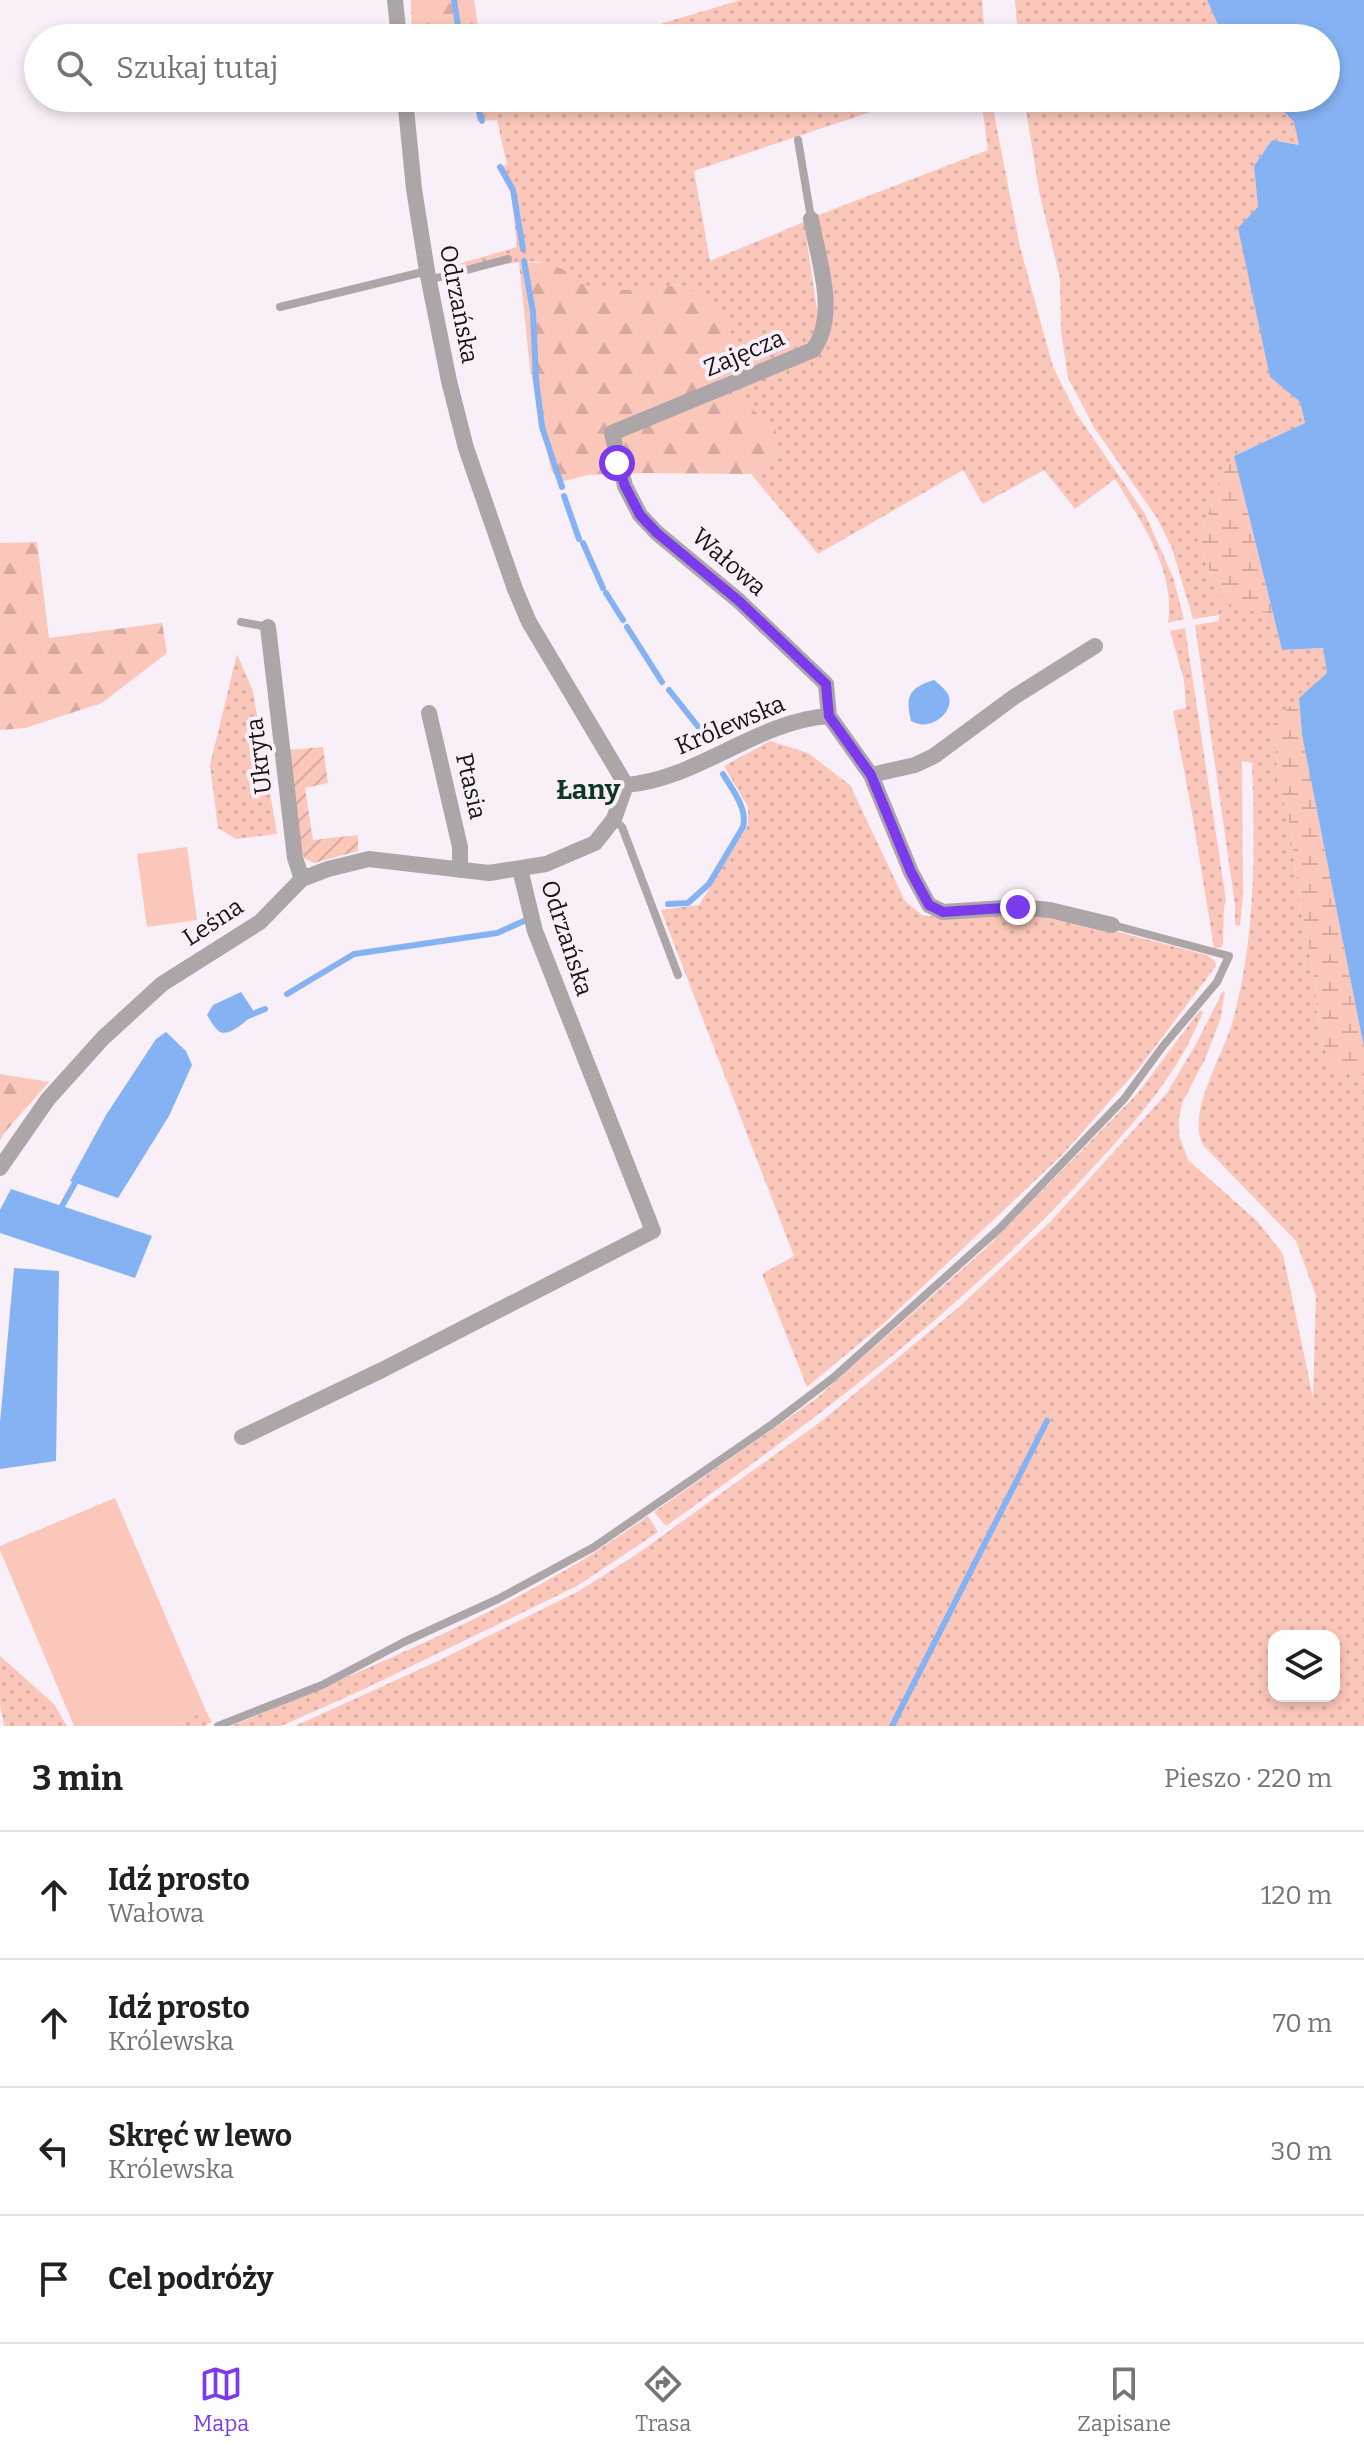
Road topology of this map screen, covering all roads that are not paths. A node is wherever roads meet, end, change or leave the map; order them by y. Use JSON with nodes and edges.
{"nodes":[{"id":1,"x":395,"y":0,"type":"edge"},
{"id":2,"x":398,"y":24,"type":"edge"},
{"id":3,"x":406,"y":112,"type":"edge"},
{"id":4,"x":798,"y":140,"type":"dead end"},
{"id":5,"x":811,"y":219,"type":"joint"},
{"id":6,"x":508,"y":259,"type":"dead end"},
{"id":7,"x":428,"y":275,"type":"junction"},
{"id":8,"x":280,"y":307,"type":"dead end"},
{"id":9,"x":612,"y":433,"type":"joint"},
{"id":10,"x":241,"y":622,"type":"dead end"},
{"id":11,"x":268,"y":627,"type":"joint"},
{"id":12,"x":1095,"y":646,"type":"dead end"},
{"id":13,"x":429,"y":713,"type":"dead end"},
{"id":14,"x":829,"y":716,"type":"junction"},
{"id":15,"x":871,"y":775,"type":"junction"},
{"id":16,"x":626,"y":785,"type":"junction"},
{"id":17,"x":614,"y":819,"type":"junction"},
{"id":18,"x":520,"y":869,"type":"junction"},
{"id":19,"x":460,"y":870,"type":"junction"},
{"id":20,"x":302,"y":879,"type":"junction"},
{"id":21,"x":1112,"y":925,"type":"joint"},
{"id":22,"x":678,"y":975,"type":"dead end"},
{"id":23,"x":0,"y":1168,"type":"edge"},
{"id":24,"x":242,"y":1437,"type":"dead end"},
{"id":25,"x":218,"y":1726,"type":"edge"}],
"edges":[{"from":1,"to":2,"type":"street"},
{"from":3,"to":7,"type":"street","name":"Odrzańska"},
{"from":4,"to":5,"type":"lane"},
{"from":5,"to":9,"type":"street","name":"Zajęcza"},
{"from":6,"to":7,"type":"lane"},
{"from":7,"to":8,"type":"lane"},
{"from":7,"to":16,"type":"street","name":"Odrzańska"},
{"from":9,"to":14,"type":"street","name":"Wałowa"},
{"from":10,"to":11,"type":"lane"},
{"from":11,"to":20,"type":"street","name":"Ukryta"},
{"from":12,"to":15,"type":"street"},
{"from":13,"to":19,"type":"street","name":"Ptasia"},
{"from":14,"to":15,"type":"street"},
{"from":14,"to":16,"type":"street","name":"Królewska"},
{"from":15,"to":21,"type":"street"},
{"from":16,"to":17,"type":"street","name":"Odrzańska"},
{"from":17,"to":18,"type":"street","name":"Odrzańska"},
{"from":17,"to":22,"type":"lane"},
{"from":18,"to":19,"type":"street","name":"Leśna"},
{"from":18,"to":24,"type":"street","name":"Odrzańska"},
{"from":19,"to":20,"type":"street","name":"Leśna"},
{"from":20,"to":23,"type":"street","name":"Leśna"},
{"from":21,"to":25,"type":"lane"}]}
